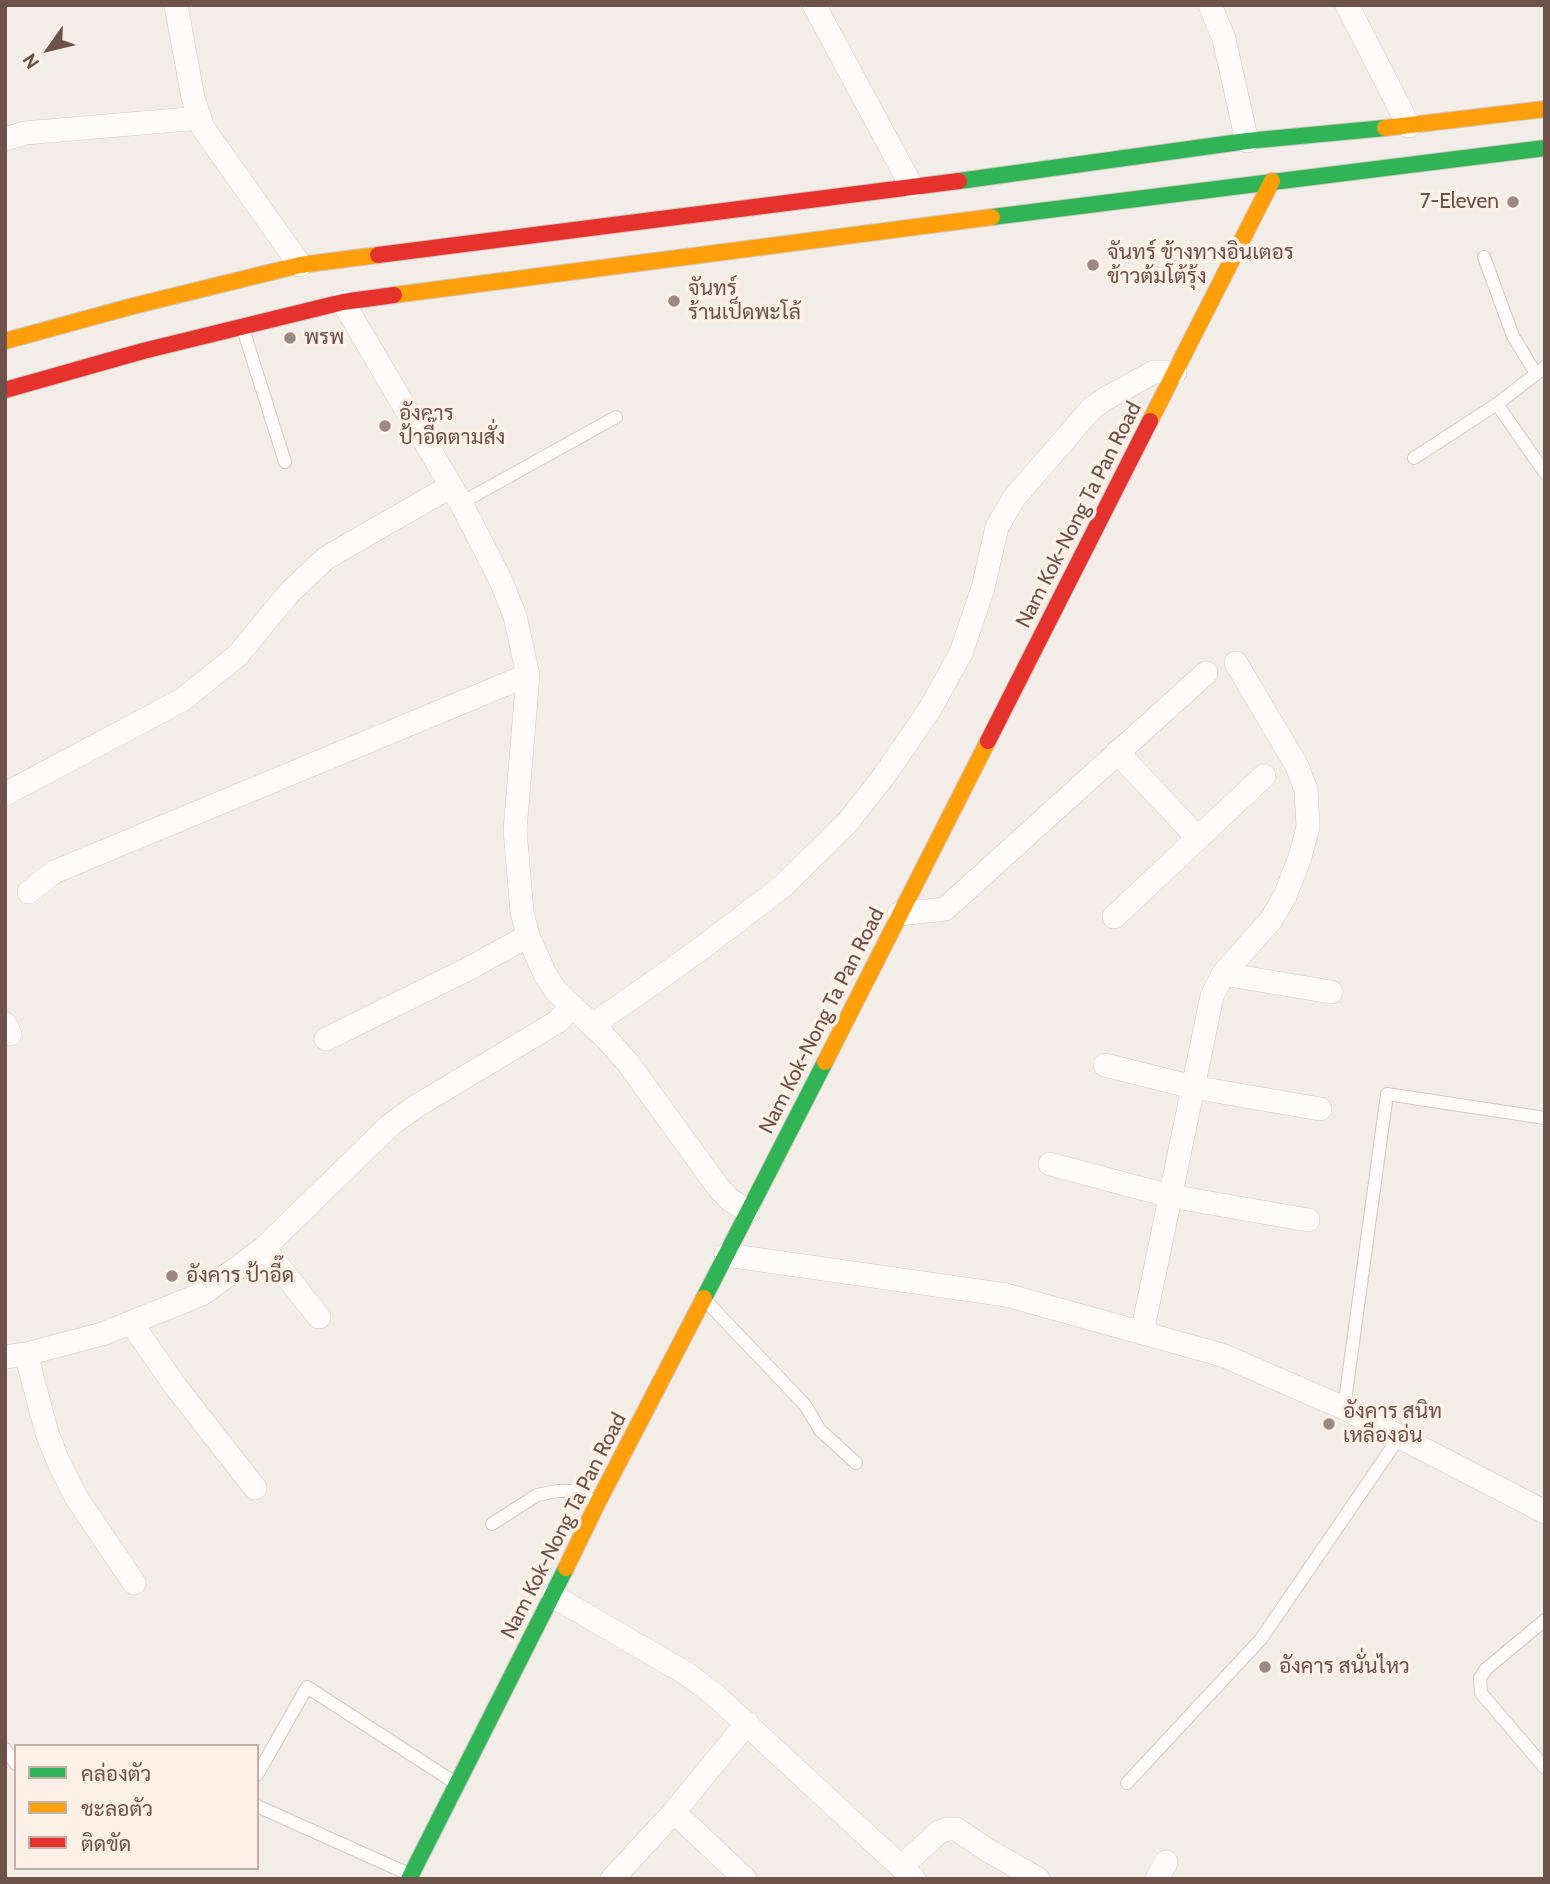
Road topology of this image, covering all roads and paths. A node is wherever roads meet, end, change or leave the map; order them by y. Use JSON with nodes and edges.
{"nodes":[{"id":1,"x":176,"y":5,"type":"edge"},
{"id":2,"x":814,"y":5,"type":"edge"},
{"id":3,"x":1210,"y":5,"type":"edge"},
{"id":4,"x":1347,"y":5,"type":"edge"},
{"id":5,"x":1545,"y":109,"type":"edge"},
{"id":6,"x":200,"y":118,"type":"junction"},
{"id":7,"x":1409,"y":125,"type":"junction"},
{"id":8,"x":5,"y":139,"type":"edge"},
{"id":9,"x":1257,"y":140,"type":"junction"},
{"id":10,"x":1545,"y":148,"type":"edge"},
{"id":11,"x":1272,"y":181,"type":"junction"},
{"id":12,"x":912,"y":187,"type":"junction"},
{"id":13,"x":1484,"y":257,"type":"dead end"},
{"id":14,"x":300,"y":265,"type":"junction"},
{"id":15,"x":343,"y":302,"type":"junction"},
{"id":16,"x":242,"y":325,"type":"junction"},
{"id":17,"x":5,"y":341,"type":"edge"},
{"id":18,"x":1540,"y":371,"type":"edge"},
{"id":19,"x":1175,"y":372,"type":"junction"},
{"id":20,"x":5,"y":390,"type":"edge"},
{"id":21,"x":1497,"y":404,"type":"junction"},
{"id":22,"x":616,"y":417,"type":"dead end"},
{"id":23,"x":1414,"y":458,"type":"dead end"},
{"id":24,"x":285,"y":462,"type":"dead end"},
{"id":25,"x":1545,"y":473,"type":"edge"},
{"id":26,"x":456,"y":494,"type":"junction"},
{"id":27,"x":1236,"y":663,"type":"dead end"},
{"id":28,"x":1206,"y":673,"type":"dead end"},
{"id":29,"x":528,"y":675,"type":"junction"},
{"id":30,"x":1117,"y":752,"type":"junction"},
{"id":31,"x":1264,"y":776,"type":"dead end"},
{"id":32,"x":5,"y":794,"type":"edge"},
{"id":33,"x":1198,"y":838,"type":"junction"},
{"id":34,"x":29,"y":892,"type":"dead end"},
{"id":35,"x":899,"y":914,"type":"junction"},
{"id":36,"x":1114,"y":916,"type":"dead end"},
{"id":37,"x":528,"y":936,"type":"junction"},
{"id":38,"x":1223,"y":974,"type":"junction"},
{"id":39,"x":1331,"y":992,"type":"dead end"},
{"id":40,"x":572,"y":1007,"type":"junction"},
{"id":41,"x":593,"y":1025,"type":"junction"},
{"id":42,"x":326,"y":1039,"type":"dead end"},
{"id":43,"x":1105,"y":1065,"type":"dead end"},
{"id":44,"x":1193,"y":1087,"type":"junction"},
{"id":45,"x":1320,"y":1109,"type":"dead end"},
{"id":46,"x":1545,"y":1118,"type":"edge"},
{"id":47,"x":1050,"y":1164,"type":"dead end"},
{"id":48,"x":1170,"y":1196,"type":"junction"},
{"id":49,"x":748,"y":1211,"type":"junction"},
{"id":50,"x":1308,"y":1220,"type":"dead end"},
{"id":51,"x":264,"y":1248,"type":"junction"},
{"id":52,"x":726,"y":1255,"type":"junction"},
{"id":53,"x":704,"y":1299,"type":"junction"},
{"id":54,"x":319,"y":1317,"type":"dead end"},
{"id":55,"x":132,"y":1324,"type":"junction"},
{"id":56,"x":1142,"y":1333,"type":"junction"},
{"id":57,"x":15,"y":1355,"type":"edge"},
{"id":58,"x":1344,"y":1408,"type":"junction"},
{"id":59,"x":1400,"y":1436,"type":"junction"},
{"id":60,"x":856,"y":1463,"type":"dead end"},
{"id":61,"x":255,"y":1488,"type":"dead end"},
{"id":62,"x":598,"y":1502,"type":"junction"},
{"id":63,"x":1545,"y":1512,"type":"edge"},
{"id":64,"x":492,"y":1524,"type":"dead end"},
{"id":65,"x":134,"y":1583,"type":"dead end"},
{"id":66,"x":553,"y":1596,"type":"junction"},
{"id":67,"x":1545,"y":1620,"type":"edge"},
{"id":68,"x":747,"y":1723,"type":"junction"},
{"id":69,"x":1545,"y":1768,"type":"edge"},
{"id":70,"x":259,"y":1771,"type":"edge"},
{"id":71,"x":1127,"y":1783,"type":"dead end"},
{"id":72,"x":457,"y":1785,"type":"junction"},
{"id":73,"x":259,"y":1807,"type":"edge"},
{"id":74,"x":674,"y":1812,"type":"junction"},
{"id":75,"x":907,"y":1873,"type":"edge"},
{"id":76,"x":410,"y":1877,"type":"edge"},
{"id":77,"x":612,"y":1879,"type":"edge"},
{"id":78,"x":745,"y":1879,"type":"edge"},
{"id":79,"x":1038,"y":1879,"type":"edge"}],
"edges":[{"from":1,"to":6,"type":"street"},
{"from":2,"to":12,"type":"street"},
{"from":3,"to":9,"type":"street"},
{"from":4,"to":7,"type":"street"},
{"from":5,"to":7,"type":"main road"},
{"from":6,"to":8,"type":"street"},
{"from":6,"to":14,"type":"street"},
{"from":7,"to":9,"type":"main road"},
{"from":9,"to":11,"type":"main road"},
{"from":9,"to":12,"type":"main road"},
{"from":10,"to":11,"type":"main road"},
{"from":11,"to":15,"type":"main road"},
{"from":11,"to":19,"type":"main road","name":"Nam Kok-Nong Ta Pan Road"},
{"from":12,"to":14,"type":"main road"},
{"from":13,"to":18,"type":"lane"},
{"from":14,"to":17,"type":"main road"},
{"from":15,"to":16,"type":"main road"},
{"from":15,"to":26,"type":"street"},
{"from":16,"to":20,"type":"main road"},
{"from":16,"to":24,"type":"lane"},
{"from":18,"to":21,"type":"lane"},
{"from":19,"to":35,"type":"main road","name":"Nam Kok-Nong Ta Pan Road"},
{"from":19,"to":41,"type":"street"},
{"from":21,"to":23,"type":"lane"},
{"from":21,"to":25,"type":"lane"},
{"from":22,"to":26,"type":"lane"},
{"from":26,"to":29,"type":"street"},
{"from":26,"to":32,"type":"street"},
{"from":27,"to":38,"type":"street"},
{"from":28,"to":30,"type":"street"},
{"from":29,"to":34,"type":"street"},
{"from":29,"to":37,"type":"street"},
{"from":30,"to":33,"type":"street"},
{"from":30,"to":35,"type":"street"},
{"from":31,"to":33,"type":"street"},
{"from":33,"to":36,"type":"street"},
{"from":35,"to":49,"type":"main road","name":"Nam Kok-Nong Ta Pan Road"},
{"from":37,"to":40,"type":"street"},
{"from":37,"to":42,"type":"street"},
{"from":38,"to":39,"type":"street"},
{"from":38,"to":44,"type":"street"},
{"from":40,"to":41,"type":"street"},
{"from":40,"to":51,"type":"street"},
{"from":41,"to":49,"type":"street"},
{"from":43,"to":44,"type":"street"},
{"from":44,"to":45,"type":"street"},
{"from":44,"to":48,"type":"street"},
{"from":46,"to":58,"type":"lane"},
{"from":47,"to":48,"type":"street"},
{"from":48,"to":50,"type":"street"},
{"from":48,"to":56,"type":"street"},
{"from":49,"to":52,"type":"main road","name":"Nam Kok-Nong Ta Pan Road"},
{"from":51,"to":54,"type":"street"},
{"from":51,"to":55,"type":"street"},
{"from":52,"to":53,"type":"main road","name":"Nam Kok-Nong Ta Pan Road"},
{"from":52,"to":56,"type":"street"},
{"from":53,"to":60,"type":"lane"},
{"from":53,"to":62,"type":"main road","name":"Nam Kok-Nong Ta Pan Road"},
{"from":55,"to":57,"type":"street"},
{"from":55,"to":61,"type":"street"},
{"from":56,"to":58,"type":"street"},
{"from":57,"to":65,"type":"street"},
{"from":58,"to":59,"type":"street"},
{"from":59,"to":63,"type":"street"},
{"from":59,"to":71,"type":"lane"},
{"from":62,"to":64,"type":"lane"},
{"from":62,"to":66,"type":"main road","name":"Nam Kok-Nong Ta Pan Road"},
{"from":66,"to":68,"type":"street"},
{"from":66,"to":72,"type":"main road","name":"Nam Kok-Nong Ta Pan Road"},
{"from":67,"to":69,"type":"lane"},
{"from":68,"to":74,"type":"street"},
{"from":68,"to":75,"type":"street"},
{"from":70,"to":72,"type":"lane"},
{"from":72,"to":76,"type":"main road","name":"Nam Kok-Nong Ta Pan Road"},
{"from":73,"to":76,"type":"lane"},
{"from":74,"to":77,"type":"street"},
{"from":74,"to":78,"type":"street"},
{"from":75,"to":79,"type":"street"}]}
